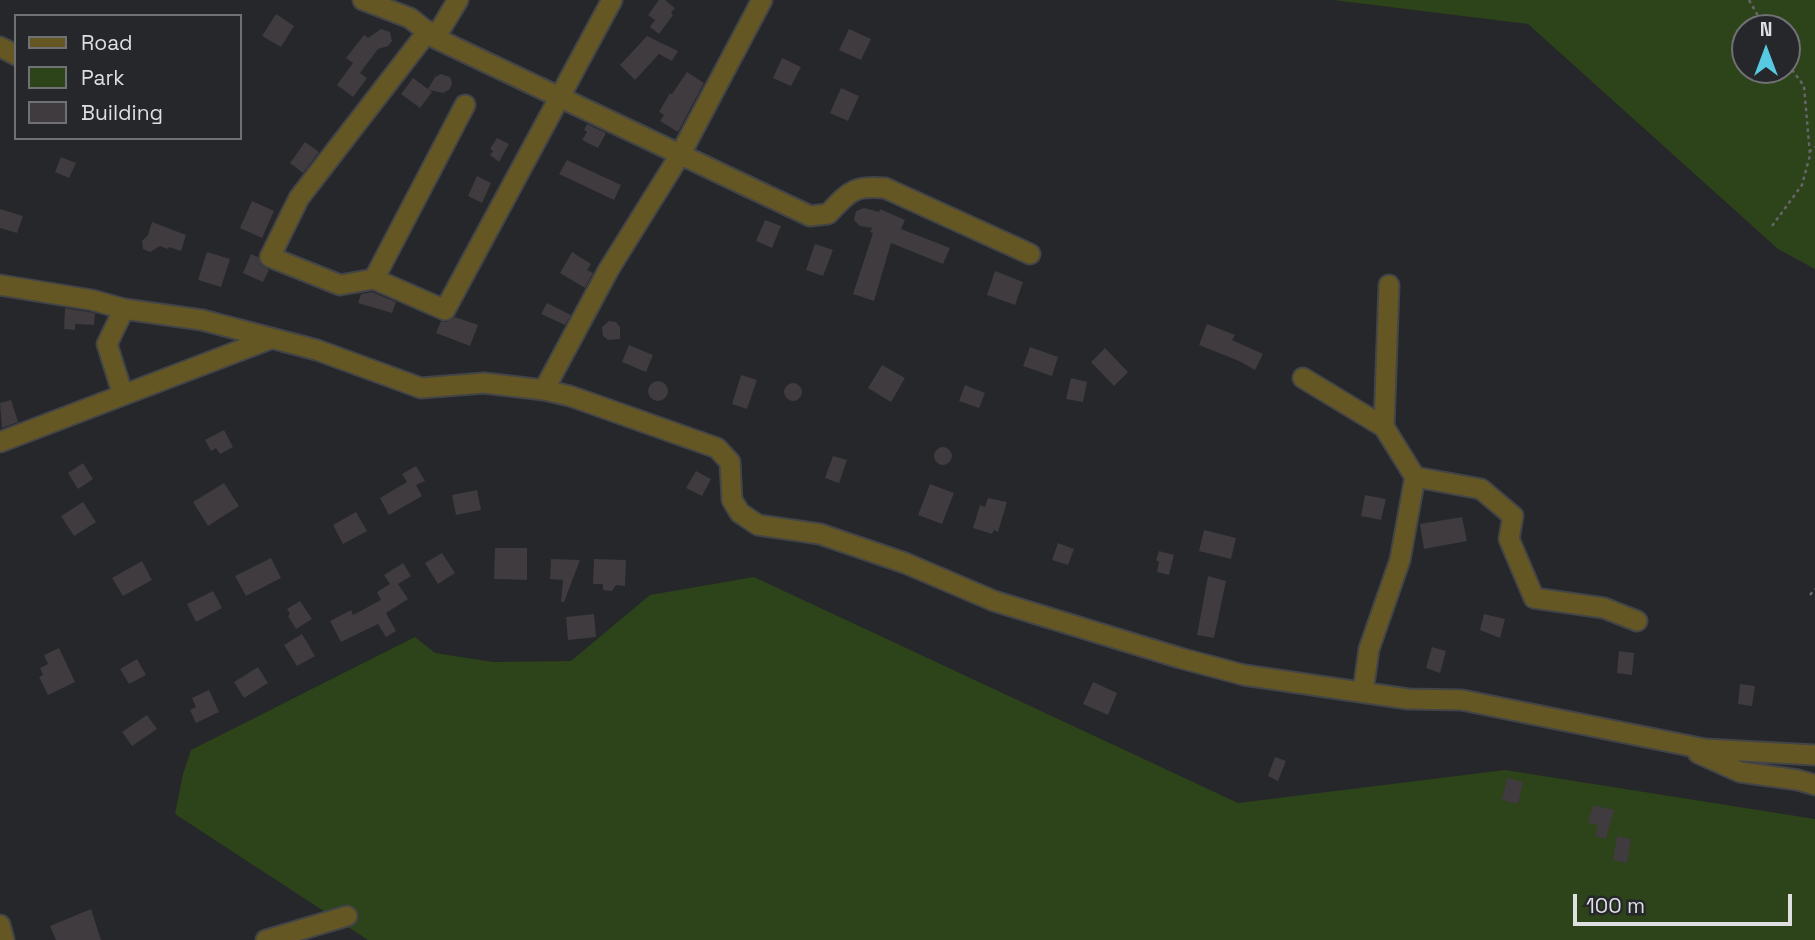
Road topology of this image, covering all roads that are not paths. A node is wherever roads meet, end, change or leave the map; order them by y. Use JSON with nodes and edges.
{"nodes":[{"id":1,"x":363,"y":0,"type":"edge"},
{"id":2,"x":458,"y":0,"type":"edge"},
{"id":3,"x":612,"y":0,"type":"edge"},
{"id":4,"x":762,"y":0,"type":"edge"},
{"id":5,"x":431,"y":35,"type":"junction"},
{"id":6,"x":560,"y":98,"type":"junction"},
{"id":7,"x":465,"y":105,"type":"dead end"},
{"id":8,"x":680,"y":155,"type":"junction"},
{"id":9,"x":1030,"y":254,"type":"dead end"},
{"id":10,"x":374,"y":279,"type":"junction"},
{"id":11,"x":0,"y":285,"type":"edge"},
{"id":12,"x":1389,"y":285,"type":"dead end"},
{"id":13,"x":124,"y":309,"type":"junction"},
{"id":14,"x":270,"y":339,"type":"junction"},
{"id":15,"x":1303,"y":378,"type":"dead end"},
{"id":16,"x":544,"y":390,"type":"junction"},
{"id":17,"x":123,"y":395,"type":"junction"},
{"id":18,"x":1384,"y":427,"type":"junction"},
{"id":19,"x":0,"y":442,"type":"edge"},
{"id":20,"x":1415,"y":477,"type":"junction"},
{"id":21,"x":1637,"y":621,"type":"dead end"},
{"id":22,"x":1363,"y":692,"type":"junction"},
{"id":23,"x":1678,"y":743,"type":"junction"},
{"id":24,"x":1815,"y":755,"type":"edge"},
{"id":25,"x":1815,"y":785,"type":"edge"},
{"id":26,"x":347,"y":916,"type":"dead end"},
{"id":27,"x":0,"y":925,"type":"edge"},
{"id":28,"x":4,"y":940,"type":"edge"},
{"id":29,"x":266,"y":940,"type":"edge"}],
"edges":[{"from":1,"to":5,"type":"street"},
{"from":2,"to":5,"type":"street"},
{"from":3,"to":6,"type":"street"},
{"from":4,"to":8,"type":"street"},
{"from":5,"to":6,"type":"street"},
{"from":5,"to":10,"type":"street"},
{"from":6,"to":8,"type":"street"},
{"from":6,"to":10,"type":"street"},
{"from":7,"to":10,"type":"street"},
{"from":8,"to":9,"type":"street"},
{"from":8,"to":16,"type":"street"},
{"from":11,"to":13,"type":"street"},
{"from":12,"to":18,"type":"street"},
{"from":13,"to":14,"type":"street"},
{"from":13,"to":17,"type":"street"},
{"from":14,"to":16,"type":"street"},
{"from":14,"to":17,"type":"street"},
{"from":15,"to":18,"type":"street"},
{"from":16,"to":22,"type":"street"},
{"from":17,"to":19,"type":"street"},
{"from":18,"to":20,"type":"street"},
{"from":20,"to":21,"type":"street"},
{"from":20,"to":22,"type":"street"},
{"from":22,"to":23,"type":"street"},
{"from":23,"to":24,"type":"street"},
{"from":23,"to":25,"type":"street"},
{"from":26,"to":29,"type":"street"},
{"from":27,"to":28,"type":"street"}]}
